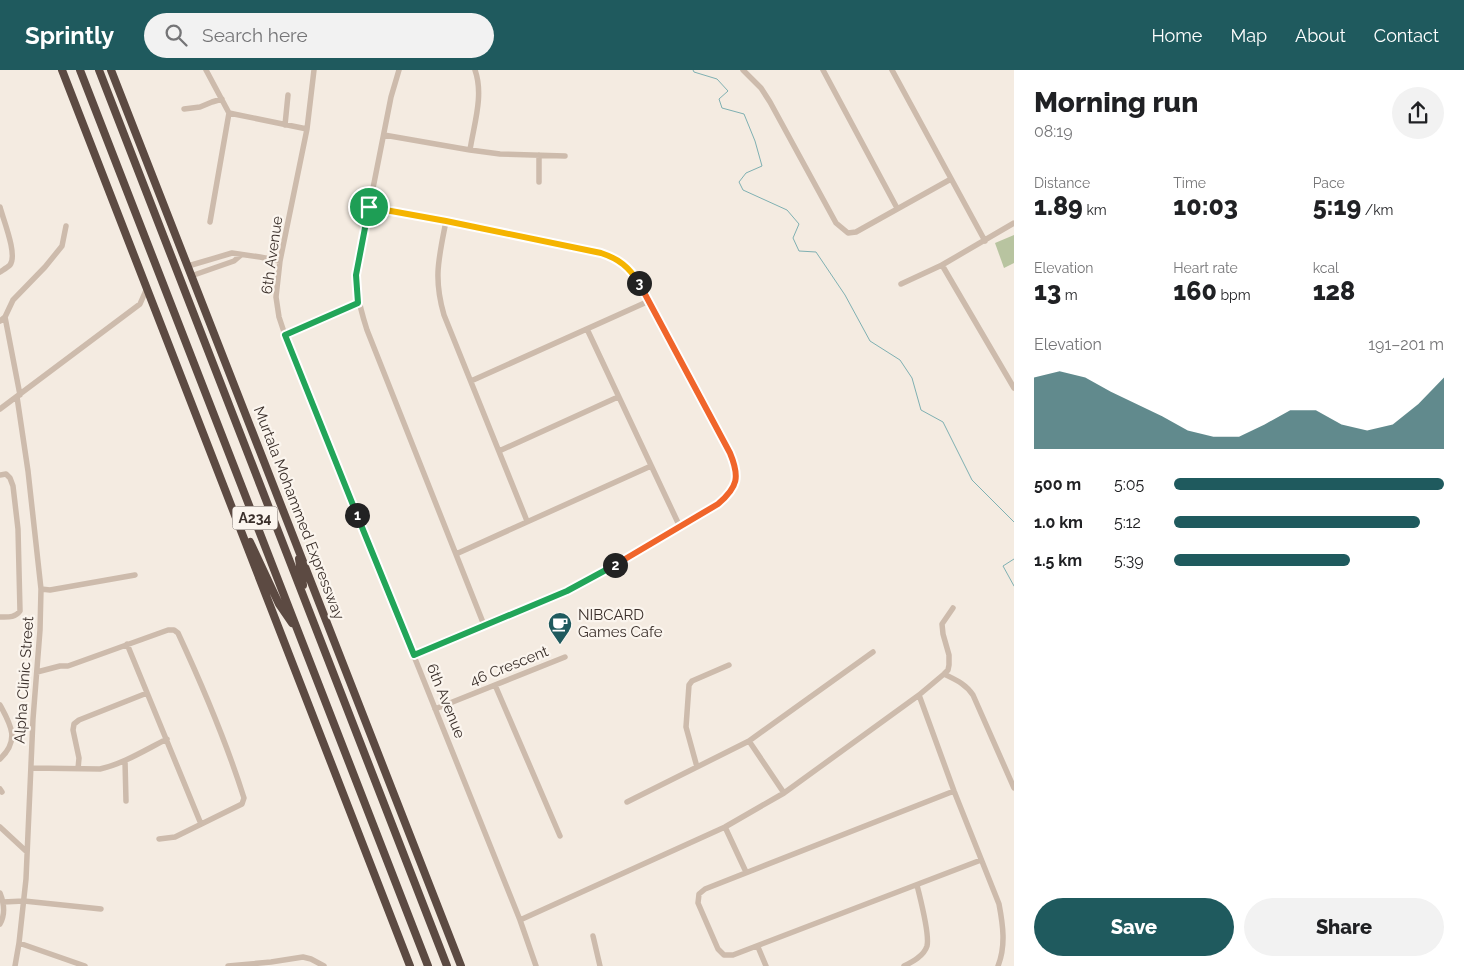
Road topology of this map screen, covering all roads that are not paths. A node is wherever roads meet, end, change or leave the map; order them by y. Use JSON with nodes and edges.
{"nodes":[{"id":1,"x":62,"y":70,"type":"edge"},
{"id":2,"x":80,"y":70,"type":"edge"},
{"id":3,"x":99,"y":70,"type":"edge"},
{"id":4,"x":111,"y":70,"type":"edge"},
{"id":5,"x":206,"y":70,"type":"edge"},
{"id":6,"x":314,"y":70,"type":"edge"},
{"id":7,"x":399,"y":70,"type":"edge"},
{"id":8,"x":475,"y":70,"type":"edge"},
{"id":9,"x":743,"y":70,"type":"edge"},
{"id":10,"x":823,"y":70,"type":"edge"},
{"id":11,"x":892,"y":70,"type":"edge"},
{"id":12,"x":288,"y":95,"type":"dead end"},
{"id":13,"x":222,"y":99,"type":"junction"},
{"id":14,"x":184,"y":109,"type":"dead end"},
{"id":15,"x":229,"y":113,"type":"junction"},
{"id":16,"x":285,"y":125,"type":"junction"},
{"id":17,"x":307,"y":129,"type":"junction"},
{"id":18,"x":384,"y":135,"type":"junction"},
{"id":19,"x":470,"y":150,"type":"junction"},
{"id":20,"x":539,"y":155,"type":"junction"},
{"id":21,"x":565,"y":156,"type":"dead end"},
{"id":22,"x":951,"y":179,"type":"junction"},
{"id":23,"x":539,"y":182,"type":"dead end"},
{"id":24,"x":0,"y":207,"type":"edge"},
{"id":25,"x":369,"y":207,"type":"junction"},
{"id":26,"x":897,"y":208,"type":"junction"},
{"id":27,"x":446,"y":221,"type":"junction"},
{"id":28,"x":210,"y":222,"type":"dead end"},
{"id":29,"x":1014,"y":223,"type":"edge"},
{"id":30,"x":2,"y":225,"type":"edge"},
{"id":31,"x":66,"y":226,"type":"dead end"},
{"id":32,"x":985,"y":241,"type":"junction"},
{"id":33,"x":241,"y":256,"type":"junction"},
{"id":34,"x":280,"y":261,"type":"junction"},
{"id":35,"x":942,"y":265,"type":"junction"},
{"id":36,"x":188,"y":266,"type":"junction"},
{"id":37,"x":0,"y":272,"type":"edge"},
{"id":38,"x":191,"y":276,"type":"junction"},
{"id":39,"x":901,"y":284,"type":"dead end"},
{"id":40,"x":147,"y":287,"type":"junction"},
{"id":41,"x":649,"y":301,"type":"junction"},
{"id":42,"x":358,"y":303,"type":"junction"},
{"id":43,"x":140,"y":304,"type":"junction"},
{"id":44,"x":155,"y":308,"type":"junction"},
{"id":45,"x":3,"y":319,"type":"edge"},
{"id":46,"x":587,"y":329,"type":"junction"},
{"id":47,"x":285,"y":335,"type":"junction"},
{"id":48,"x":471,"y":381,"type":"junction"},
{"id":49,"x":1014,"y":388,"type":"edge"},
{"id":50,"x":18,"y":396,"type":"junction"},
{"id":51,"x":618,"y":397,"type":"junction"},
{"id":52,"x":0,"y":409,"type":"edge"},
{"id":53,"x":499,"y":451,"type":"junction"},
{"id":54,"x":651,"y":466,"type":"junction"},
{"id":55,"x":0,"y":475,"type":"edge"},
{"id":56,"x":237,"y":519,"type":"junction"},
{"id":57,"x":527,"y":520,"type":"junction"},
{"id":58,"x":680,"y":527,"type":"junction"},
{"id":59,"x":297,"y":546,"type":"junction"},
{"id":60,"x":456,"y":554,"type":"junction"},
{"id":61,"x":135,"y":575,"type":"dead end"},
{"id":62,"x":41,"y":590,"type":"junction"},
{"id":63,"x":304,"y":599,"type":"junction"},
{"id":64,"x":952,"y":608,"type":"dead end"},
{"id":65,"x":0,"y":617,"type":"edge"},
{"id":66,"x":484,"y":625,"type":"junction"},
{"id":67,"x":299,"y":632,"type":"junction"},
{"id":68,"x":127,"y":644,"type":"junction"},
{"id":69,"x":873,"y":652,"type":"dead end"},
{"id":70,"x":414,"y":655,"type":"junction"},
{"id":71,"x":565,"y":657,"type":"dead end"},
{"id":72,"x":730,"y":665,"type":"dead end"},
{"id":73,"x":37,"y":672,"type":"junction"},
{"id":74,"x":944,"y":674,"type":"junction"},
{"id":75,"x":495,"y":685,"type":"junction"},
{"id":76,"x":147,"y":693,"type":"junction"},
{"id":77,"x":919,"y":695,"type":"junction"},
{"id":78,"x":0,"y":705,"type":"edge"},
{"id":79,"x":435,"y":709,"type":"junction"},
{"id":80,"x":167,"y":739,"type":"junction"},
{"id":81,"x":749,"y":741,"type":"junction"},
{"id":82,"x":0,"y":759,"type":"edge"},
{"id":83,"x":125,"y":761,"type":"junction"},
{"id":84,"x":697,"y":767,"type":"junction"},
{"id":85,"x":31,"y":768,"type":"junction"},
{"id":86,"x":78,"y":769,"type":"junction"},
{"id":87,"x":1014,"y":787,"type":"edge"},
{"id":88,"x":954,"y":791,"type":"junction"},
{"id":89,"x":784,"y":793,"type":"junction"},
{"id":90,"x":126,"y":800,"type":"dead end"},
{"id":91,"x":627,"y":802,"type":"dead end"},
{"id":92,"x":201,"y":824,"type":"junction"},
{"id":93,"x":0,"y":827,"type":"edge"},
{"id":94,"x":725,"y":827,"type":"junction"},
{"id":95,"x":560,"y":836,"type":"dead end"},
{"id":96,"x":160,"y":839,"type":"dead end"},
{"id":97,"x":27,"y":852,"type":"junction"},
{"id":98,"x":981,"y":860,"type":"junction"},
{"id":99,"x":746,"y":872,"type":"junction"},
{"id":100,"x":917,"y":885,"type":"junction"},
{"id":101,"x":0,"y":893,"type":"edge"},
{"id":102,"x":24,"y":900,"type":"junction"},
{"id":103,"x":3,"y":902,"type":"junction"},
{"id":104,"x":101,"y":909,"type":"dead end"},
{"id":105,"x":520,"y":920,"type":"junction"},
{"id":106,"x":0,"y":924,"type":"edge"},
{"id":107,"x":592,"y":936,"type":"dead end"},
{"id":108,"x":19,"y":943,"type":"junction"},
{"id":109,"x":758,"y":947,"type":"junction"},
{"id":110,"x":15,"y":966,"type":"edge"},
{"id":111,"x":85,"y":966,"type":"edge"},
{"id":112,"x":228,"y":966,"type":"edge"},
{"id":113,"x":324,"y":966,"type":"edge"},
{"id":114,"x":410,"y":966,"type":"edge"},
{"id":115,"x":428,"y":966,"type":"edge"},
{"id":116,"x":447,"y":966,"type":"edge"},
{"id":117,"x":460,"y":966,"type":"edge"},
{"id":118,"x":536,"y":966,"type":"edge"},
{"id":119,"x":600,"y":966,"type":"edge"},
{"id":120,"x":766,"y":966,"type":"edge"},
{"id":121,"x":904,"y":966,"type":"edge"},
{"id":122,"x":998,"y":966,"type":"edge"}],
"edges":[{"from":1,"to":40,"type":"highway"},
{"from":2,"to":67,"type":"highway","number":"A234"},
{"from":3,"to":63,"type":"highway","name":"Murtala Mohammed Expressway","number":"A234"},
{"from":4,"to":36,"type":"highway","name":"Murtala Mohammed Expressway"},
{"from":5,"to":13,"type":"street"},
{"from":6,"to":17,"type":"street","name":"6th Avenue"},
{"from":7,"to":18,"type":"street"},
{"from":8,"to":19,"type":"street"},
{"from":9,"to":26,"type":"street"},
{"from":10,"to":26,"type":"street"},
{"from":11,"to":22,"type":"street"},
{"from":12,"to":16,"type":"street"},
{"from":13,"to":14,"type":"street"},
{"from":13,"to":15,"type":"street"},
{"from":15,"to":16,"type":"street"},
{"from":15,"to":28,"type":"street"},
{"from":16,"to":17,"type":"street"},
{"from":17,"to":34,"type":"street","name":"6th Avenue"},
{"from":18,"to":19,"type":"street"},
{"from":18,"to":25,"type":"street"},
{"from":19,"to":20,"type":"street"},
{"from":20,"to":21,"type":"street"},
{"from":20,"to":23,"type":"street"},
{"from":22,"to":26,"type":"street"},
{"from":22,"to":32,"type":"street"},
{"from":24,"to":30,"type":"street"},
{"from":25,"to":27,"type":"street"},
{"from":25,"to":42,"type":"street"},
{"from":27,"to":41,"type":"street"},
{"from":27,"to":48,"type":"street"},
{"from":29,"to":32,"type":"street"},
{"from":30,"to":37,"type":"street"},
{"from":31,"to":45,"type":"street"},
{"from":32,"to":35,"type":"street"},
{"from":33,"to":34,"type":"street"},
{"from":33,"to":36,"type":"street"},
{"from":33,"to":38,"type":"street"},
{"from":34,"to":47,"type":"street","name":"6th Avenue"},
{"from":35,"to":39,"type":"street"},
{"from":35,"to":49,"type":"street"},
{"from":36,"to":38,"type":"highway","name":"Murtala Mohammed Expressway"},
{"from":38,"to":59,"type":"highway","name":"Murtala Mohammed Expressway"},
{"from":40,"to":43,"type":"street"},
{"from":40,"to":44,"type":"highway"},
{"from":41,"to":46,"type":"street"},
{"from":41,"to":58,"type":"street"},
{"from":42,"to":47,"type":"street"},
{"from":42,"to":60,"type":"street"},
{"from":43,"to":44,"type":"street"},
{"from":43,"to":50,"type":"street"},
{"from":44,"to":56,"type":"highway"},
{"from":45,"to":50,"type":"street","name":"Alpha Clinic Street"},
{"from":46,"to":48,"type":"street"},
{"from":46,"to":51,"type":"street"},
{"from":47,"to":70,"type":"street","name":"6th Avenue"},
{"from":48,"to":53,"type":"street"},
{"from":50,"to":52,"type":"street"},
{"from":50,"to":62,"type":"street","name":"Alpha Clinic Street"},
{"from":51,"to":53,"type":"street"},
{"from":51,"to":54,"type":"street"},
{"from":53,"to":57,"type":"street"},
{"from":54,"to":57,"type":"street"},
{"from":54,"to":58,"type":"street"},
{"from":55,"to":65,"type":"street"},
{"from":56,"to":67,"type":"highway"},
{"from":56,"to":114,"type":"highway"},
{"from":57,"to":60,"type":"street"},
{"from":58,"to":66,"type":"street"},
{"from":59,"to":63,"type":"highway"},
{"from":59,"to":117,"type":"highway","name":"Murtala Mohammed Expressway"},
{"from":60,"to":66,"type":"street"},
{"from":61,"to":62,"type":"street"},
{"from":62,"to":73,"type":"street","name":"Alpha Clinic Street"},
{"from":63,"to":116,"type":"highway","name":"Murtala Mohammed Expressway","number":"A234"},
{"from":64,"to":74,"type":"street"},
{"from":66,"to":70,"type":"street"},
{"from":67,"to":115,"type":"highway","number":"A234"},
{"from":68,"to":73,"type":"street"},
{"from":68,"to":76,"type":"street"},
{"from":68,"to":92,"type":"street"},
{"from":69,"to":81,"type":"street"},
{"from":70,"to":79,"type":"street","name":"6th Avenue"},
{"from":71,"to":75,"type":"street","name":"46 Crescent"},
{"from":72,"to":84,"type":"street"},
{"from":73,"to":85,"type":"street","name":"Alpha Clinic Street"},
{"from":74,"to":77,"type":"street"},
{"from":74,"to":87,"type":"street"},
{"from":75,"to":79,"type":"street","name":"46 Crescent"},
{"from":75,"to":95,"type":"street"},
{"from":76,"to":80,"type":"street"},
{"from":76,"to":86,"type":"street"},
{"from":77,"to":88,"type":"street"},
{"from":77,"to":89,"type":"street"},
{"from":78,"to":82,"type":"street"},
{"from":79,"to":105,"type":"street","name":"6th Avenue"},
{"from":80,"to":83,"type":"street"},
{"from":80,"to":92,"type":"street"},
{"from":81,"to":84,"type":"street"},
{"from":81,"to":89,"type":"street"},
{"from":83,"to":86,"type":"street"},
{"from":83,"to":90,"type":"street"},
{"from":84,"to":91,"type":"street"},
{"from":85,"to":86,"type":"street"},
{"from":85,"to":97,"type":"street","name":"Alpha Clinic Street"},
{"from":88,"to":98,"type":"street"},
{"from":88,"to":99,"type":"street"},
{"from":89,"to":94,"type":"street"},
{"from":92,"to":96,"type":"street"},
{"from":93,"to":97,"type":"street"},
{"from":94,"to":99,"type":"street"},
{"from":94,"to":105,"type":"street"},
{"from":97,"to":102,"type":"street","name":"Alpha Clinic Street"},
{"from":98,"to":100,"type":"street"},
{"from":98,"to":122,"type":"street"},
{"from":99,"to":109,"type":"street"},
{"from":100,"to":109,"type":"street"},
{"from":100,"to":121,"type":"street"},
{"from":101,"to":103,"type":"street"},
{"from":102,"to":103,"type":"street"},
{"from":102,"to":104,"type":"street"},
{"from":102,"to":108,"type":"street","name":"Alpha Clinic Street"},
{"from":103,"to":106,"type":"street"},
{"from":105,"to":118,"type":"street","name":"6th Avenue"},
{"from":107,"to":119,"type":"street"},
{"from":108,"to":110,"type":"street","name":"Alpha Clinic Street"},
{"from":108,"to":111,"type":"street"},
{"from":109,"to":120,"type":"street"},
{"from":112,"to":113,"type":"street"}]}
